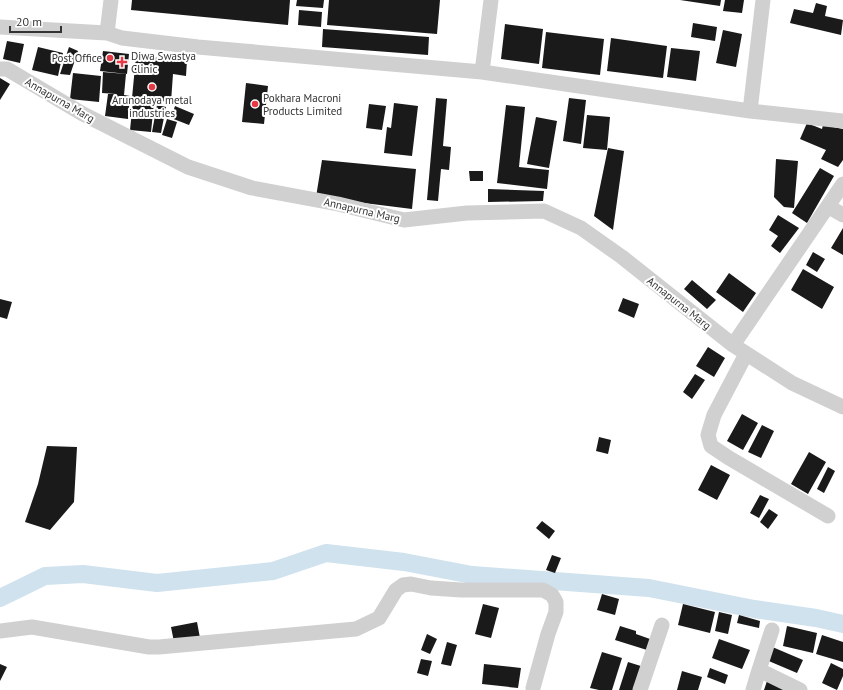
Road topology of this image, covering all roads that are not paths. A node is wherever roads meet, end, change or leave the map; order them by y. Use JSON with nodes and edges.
{"nodes":[{"id":1,"x":111,"y":0,"type":"edge"},
{"id":2,"x":491,"y":0,"type":"edge"},
{"id":3,"x":763,"y":0,"type":"edge"},
{"id":4,"x":0,"y":26,"type":"edge"},
{"id":5,"x":107,"y":33,"type":"junction"},
{"id":6,"x":0,"y":69,"type":"edge"},
{"id":7,"x":482,"y":72,"type":"junction"},
{"id":8,"x":750,"y":111,"type":"junction"},
{"id":9,"x":843,"y":121,"type":"edge"},
{"id":10,"x":843,"y":184,"type":"edge"},
{"id":11,"x":828,"y":207,"type":"junction"},
{"id":12,"x":843,"y":215,"type":"edge"},
{"id":13,"x":733,"y":345,"type":"junction"},
{"id":14,"x":746,"y":354,"type":"junction"},
{"id":15,"x":843,"y":407,"type":"edge"},
{"id":16,"x":828,"y":516,"type":"dead end"},
{"id":17,"x":662,"y":625,"type":"dead end"},
{"id":18,"x":772,"y":630,"type":"dead end"},
{"id":19,"x":0,"y":631,"type":"edge"},
{"id":20,"x":759,"y":670,"type":"junction"},
{"id":21,"x":535,"y":689,"type":"edge"},
{"id":22,"x":640,"y":690,"type":"edge"},
{"id":23,"x":753,"y":690,"type":"edge"},
{"id":24,"x":800,"y":690,"type":"edge"}],
"edges":[{"from":1,"to":5,"type":"street"},
{"from":2,"to":7,"type":"street"},
{"from":3,"to":8,"type":"street"},
{"from":4,"to":5,"type":"street"},
{"from":5,"to":7,"type":"street"},
{"from":6,"to":13,"type":"street","name":"Annapurna Marg"},
{"from":7,"to":8,"type":"street"},
{"from":8,"to":9,"type":"street"},
{"from":10,"to":11,"type":"street"},
{"from":11,"to":12,"type":"street"},
{"from":11,"to":13,"type":"street"},
{"from":13,"to":14,"type":"street","name":"Annapurna Marg"},
{"from":14,"to":15,"type":"street","name":"Annapurna Marg"},
{"from":14,"to":16,"type":"street"},
{"from":17,"to":22,"type":"street"},
{"from":18,"to":20,"type":"street"},
{"from":19,"to":21,"type":"street"},
{"from":20,"to":23,"type":"street"},
{"from":20,"to":24,"type":"street"}]}
